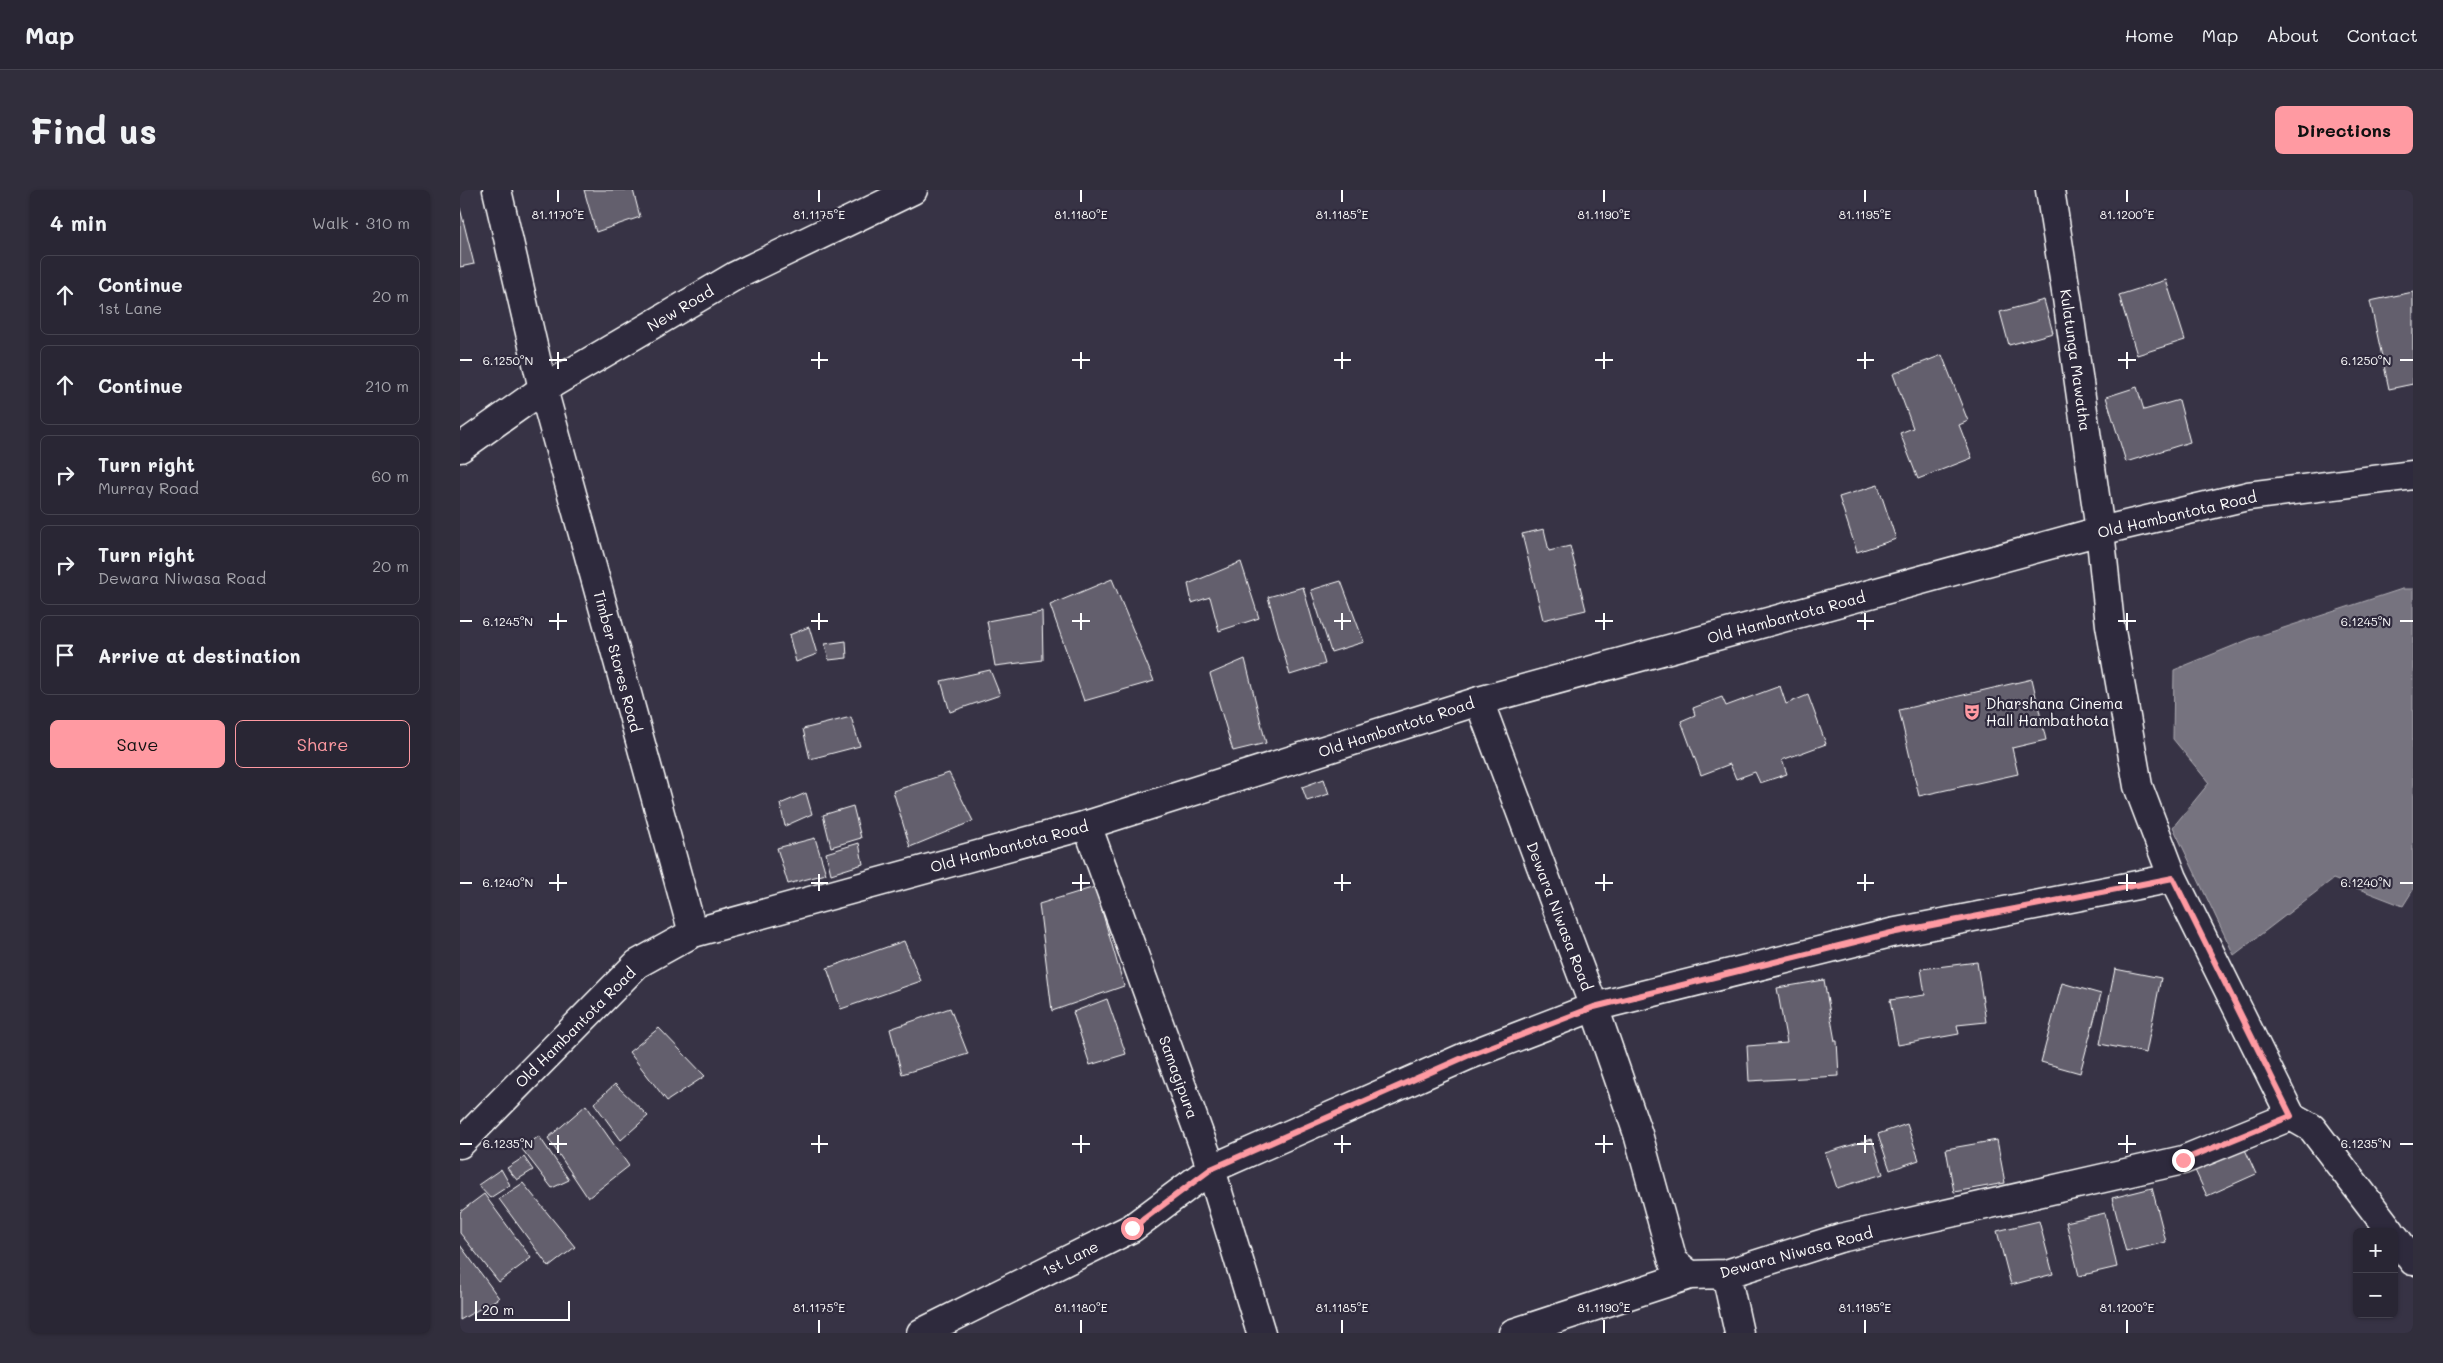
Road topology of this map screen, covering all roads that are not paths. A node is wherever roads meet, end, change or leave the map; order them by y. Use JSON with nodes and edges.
{"nodes":[{"id":1,"x":497,"y":190,"type":"edge"},
{"id":2,"x":913,"y":190,"type":"edge"},
{"id":3,"x":2050,"y":190,"type":"edge"},
{"id":4,"x":543,"y":389,"type":"junction"},
{"id":5,"x":460,"y":448,"type":"edge"},
{"id":6,"x":2413,"y":475,"type":"edge"},
{"id":7,"x":2100,"y":531,"type":"junction"},
{"id":8,"x":1479,"y":701,"type":"junction"},
{"id":9,"x":1087,"y":825,"type":"junction"},
{"id":10,"x":2173,"y":878,"type":"junction"},
{"id":11,"x":693,"y":933,"type":"junction"},
{"id":12,"x":1594,"y":1007,"type":"junction"},
{"id":13,"x":2291,"y":1116,"type":"junction"},
{"id":14,"x":460,"y":1144,"type":"edge"},
{"id":15,"x":1211,"y":1169,"type":"junction"},
{"id":16,"x":2388,"y":1228,"type":"edge"},
{"id":17,"x":2398,"y":1241,"type":"edge"},
{"id":18,"x":2413,"y":1260,"type":"edge"},
{"id":19,"x":1726,"y":1274,"type":"junction"},
{"id":20,"x":1690,"y":1275,"type":"junction"},
{"id":21,"x":921,"y":1333,"type":"edge"},
{"id":22,"x":1260,"y":1333,"type":"edge"},
{"id":23,"x":1513,"y":1333,"type":"edge"},
{"id":24,"x":1739,"y":1333,"type":"edge"}],
"edges":[{"from":1,"to":4,"type":"main road","name":"Timber Stores Road"},
{"from":2,"to":4,"type":"main road","name":"New Road"},
{"from":3,"to":7,"type":"main road","name":"Kulatunga Mawatha"},
{"from":4,"to":5,"type":"main road","name":"New Road"},
{"from":4,"to":11,"type":"main road","name":"Timber Stores Road"},
{"from":6,"to":7,"type":"main road","name":"Old Hambantota Road"},
{"from":7,"to":8,"type":"main road","name":"Old Hambantota Road"},
{"from":7,"to":10,"type":"main road","name":"Kulatunga Mawatha"},
{"from":8,"to":9,"type":"main road","name":"Old Hambantota Road"},
{"from":8,"to":12,"type":"main road","name":"Dewara Niwasa Road"},
{"from":9,"to":11,"type":"main road","name":"Old Hambantota Road"},
{"from":9,"to":15,"type":"main road","name":"Samagipura"},
{"from":10,"to":12,"type":"main road","name":"1st Lane"},
{"from":10,"to":13,"type":"main road","name":"Kulatunga Mawatha"},
{"from":11,"to":14,"type":"main road","name":"Old Hambantota Road"},
{"from":12,"to":15,"type":"main road","name":"1st Lane"},
{"from":12,"to":20,"type":"main road","name":"Dewara Niwasa Road"},
{"from":13,"to":16,"type":"main road"},
{"from":13,"to":19,"type":"main road","name":"Dewara Niwasa Road"},
{"from":15,"to":21,"type":"main road","name":"1st Lane"},
{"from":15,"to":22,"type":"main road","name":"Samagipura"},
{"from":17,"to":18,"type":"main road"},
{"from":19,"to":20,"type":"main road","name":"Dewara Niwasa Road"},
{"from":19,"to":24,"type":"main road"},
{"from":20,"to":23,"type":"main road"}]}
